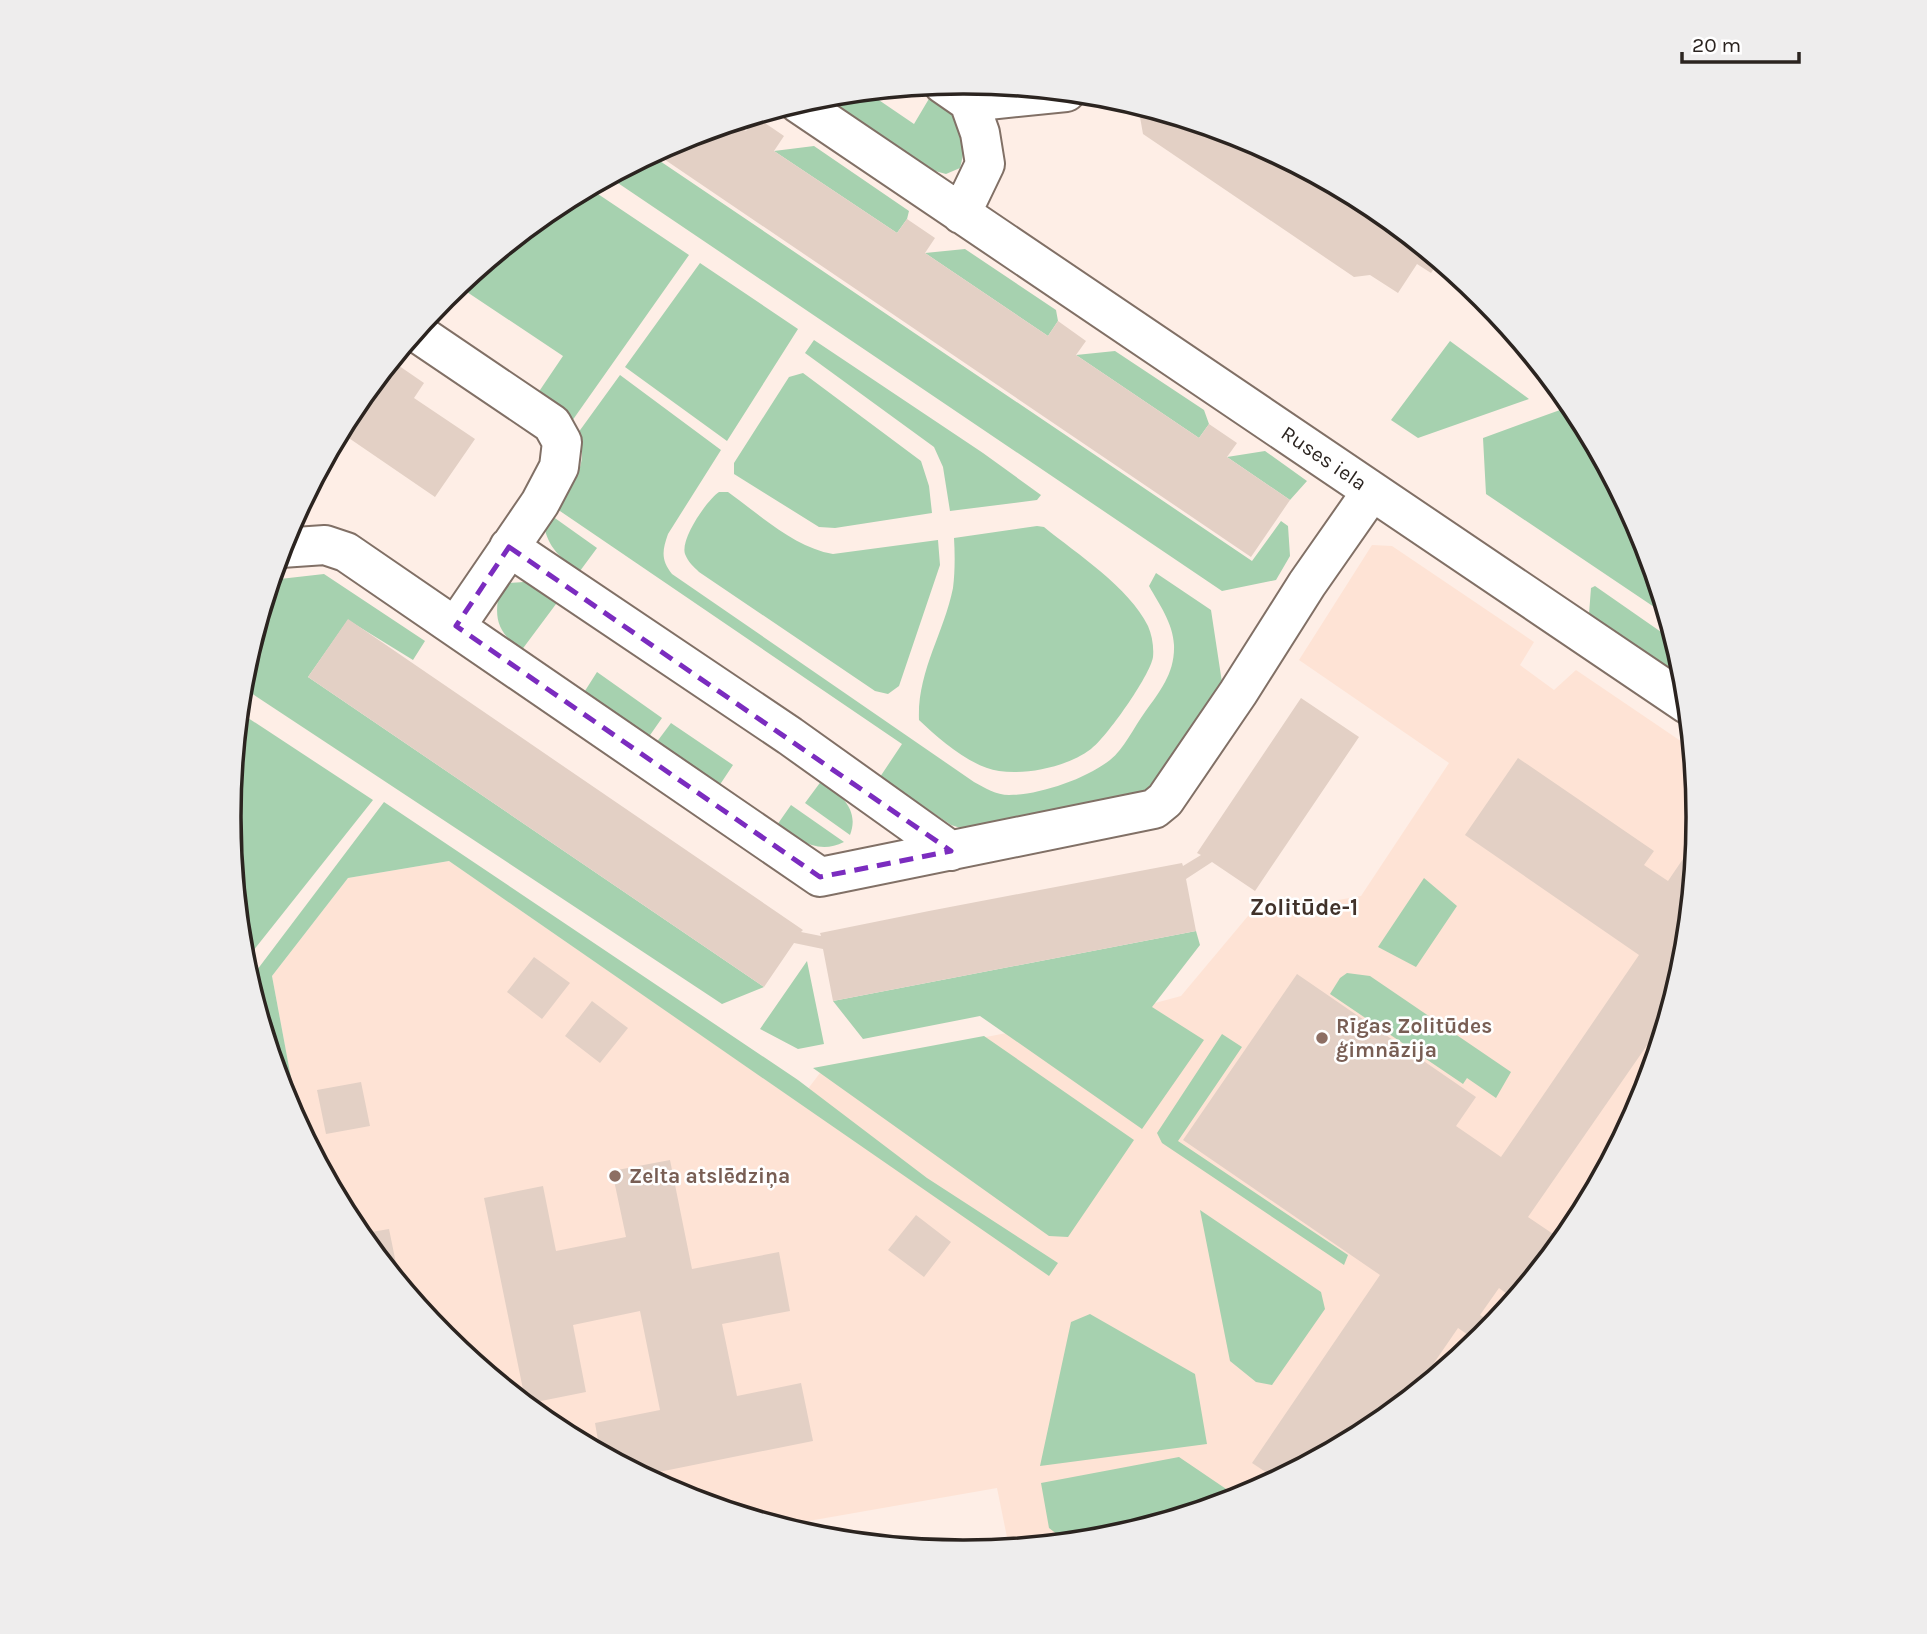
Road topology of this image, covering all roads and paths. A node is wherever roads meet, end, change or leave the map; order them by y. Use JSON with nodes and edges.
{"nodes":[{"id":1,"x":957,"y":94,"type":"edge"},
{"id":2,"x":810,"y":111,"type":"edge"},
{"id":3,"x":961,"y":214,"type":"junction"},
{"id":4,"x":424,"y":337,"type":"edge"},
{"id":5,"x":1372,"y":491,"type":"junction"},
{"id":6,"x":294,"y":546,"type":"edge"},
{"id":7,"x":509,"y":547,"type":"junction"},
{"id":8,"x":456,"y":626,"type":"junction"},
{"id":9,"x":1675,"y":696,"type":"edge"},
{"id":10,"x":951,"y":851,"type":"junction"}],
"edges":[{"from":1,"to":3,"type":"street"},
{"from":2,"to":3,"type":"street","name":"Ruses iela"},
{"from":3,"to":5,"type":"street","name":"Ruses iela"},
{"from":4,"to":7,"type":"street"},
{"from":5,"to":9,"type":"street","name":"Ruses iela"},
{"from":5,"to":10,"type":"street"},
{"from":6,"to":8,"type":"street"},
{"from":7,"to":8,"type":"street"},
{"from":7,"to":10,"type":"street"},
{"from":8,"to":10,"type":"street"}]}
